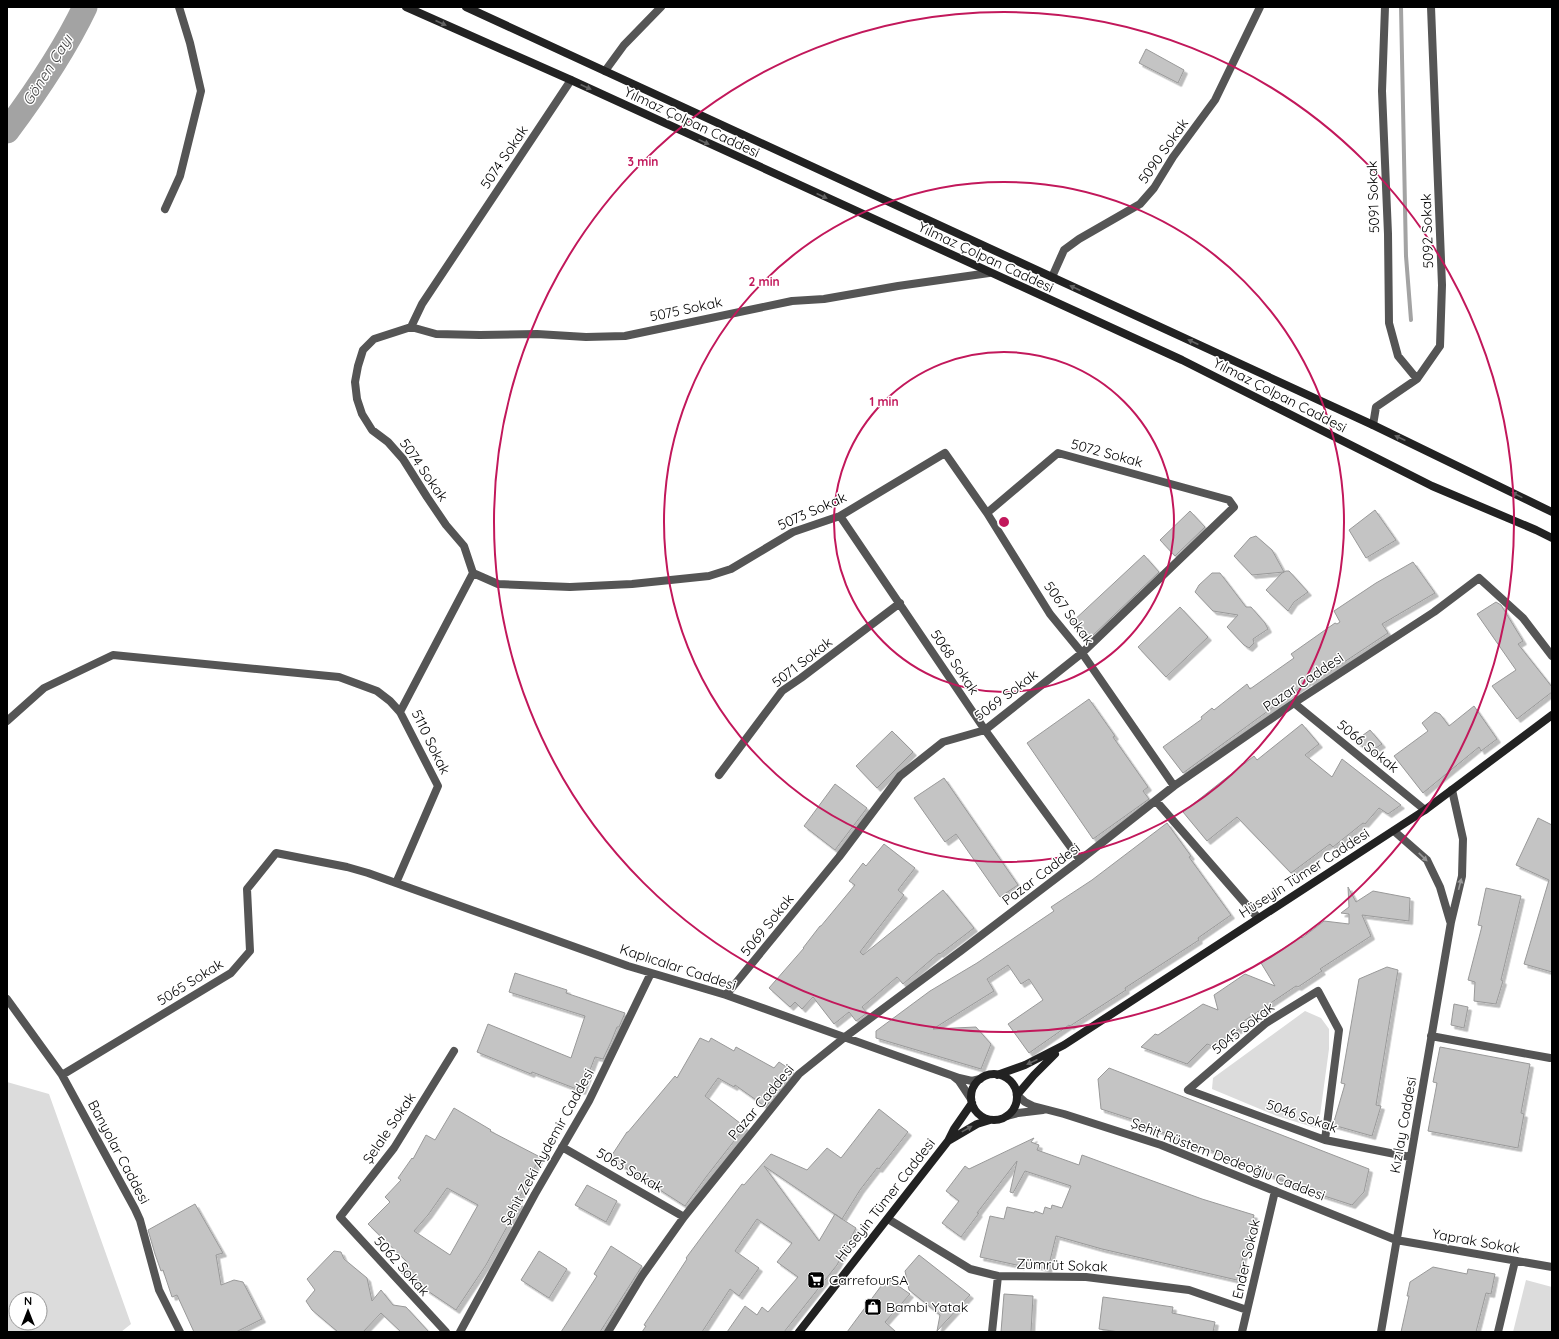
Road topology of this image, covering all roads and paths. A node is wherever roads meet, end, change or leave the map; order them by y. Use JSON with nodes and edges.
{"nodes":[{"id":1,"x":179,"y":7,"type":"edge"},
{"id":2,"x":406,"y":7,"type":"edge"},
{"id":3,"x":466,"y":7,"type":"edge"},
{"id":4,"x":661,"y":7,"type":"edge"},
{"id":5,"x":1260,"y":7,"type":"edge"},
{"id":6,"x":1385,"y":7,"type":"edge"},
{"id":7,"x":1431,"y":7,"type":"edge"},
{"id":8,"x":605,"y":71,"type":"junction"},
{"id":9,"x":571,"y":80,"type":"junction"},
{"id":10,"x":165,"y":209,"type":"dead end"},
{"id":11,"x":989,"y":273,"type":"junction"},
{"id":12,"x":1052,"y":277,"type":"junction"},
{"id":13,"x":411,"y":327,"type":"junction"},
{"id":14,"x":1417,"y":379,"type":"junction"},
{"id":15,"x":1373,"y":425,"type":"junction"},
{"id":16,"x":945,"y":453,"type":"joint"},
{"id":17,"x":1234,"y":507,"type":"joint"},
{"id":18,"x":1552,"y":512,"type":"edge"},
{"id":19,"x":987,"y":513,"type":"junction"},
{"id":20,"x":840,"y":516,"type":"junction"},
{"id":21,"x":1552,"y":538,"type":"edge"},
{"id":22,"x":473,"y":574,"type":"junction"},
{"id":23,"x":900,"y":603,"type":"junction"},
{"id":24,"x":1082,"y":653,"type":"junction"},
{"id":25,"x":1552,"y":656,"type":"edge"},
{"id":26,"x":1294,"y":703,"type":"junction"},
{"id":27,"x":400,"y":712,"type":"junction"},
{"id":28,"x":1552,"y":715,"type":"edge"},
{"id":29,"x":7,"y":721,"type":"edge"},
{"id":30,"x":985,"y":730,"type":"junction"},
{"id":31,"x":719,"y":775,"type":"dead end"},
{"id":32,"x":1174,"y":786,"type":"junction"},
{"id":33,"x":1452,"y":790,"type":"junction"},
{"id":34,"x":1156,"y":801,"type":"junction"},
{"id":35,"x":1425,"y":810,"type":"junction"},
{"id":36,"x":1394,"y":831,"type":"junction"},
{"id":37,"x":1080,"y":860,"type":"junction"},
{"id":38,"x":396,"y":883,"type":"junction"},
{"id":39,"x":1258,"y":918,"type":"junction"},
{"id":40,"x":1451,"y":922,"type":"junction"},
{"id":41,"x":652,"y":973,"type":"junction"},
{"id":42,"x":726,"y":995,"type":"junction"},
{"id":43,"x":7,"y":999,"type":"edge"},
{"id":44,"x":1431,"y":1036,"type":"junction"},
{"id":45,"x":845,"y":1037,"type":"junction"},
{"id":46,"x":1064,"y":1045,"type":"junction"},
{"id":47,"x":454,"y":1051,"type":"dead end"},
{"id":48,"x":1550,"y":1058,"type":"dead end"},
{"id":49,"x":62,"y":1075,"type":"junction"},
{"id":50,"x":951,"y":1075,"type":"junction"},
{"id":51,"x":997,"y":1075,"type":"junction"},
{"id":52,"x":980,"y":1079,"type":"junction"},
{"id":53,"x":1188,"y":1090,"type":"joint"},
{"id":54,"x":1017,"y":1095,"type":"junction"},
{"id":55,"x":972,"y":1101,"type":"junction"},
{"id":56,"x":1048,"y":1110,"type":"junction"},
{"id":57,"x":1007,"y":1116,"type":"junction"},
{"id":58,"x":990,"y":1120,"type":"junction"},
{"id":59,"x":1326,"y":1140,"type":"junction"},
{"id":60,"x":948,"y":1141,"type":"junction"},
{"id":61,"x":562,"y":1147,"type":"junction"},
{"id":62,"x":1410,"y":1158,"type":"junction"},
{"id":63,"x":1275,"y":1191,"type":"junction"},
{"id":64,"x":340,"y":1217,"type":"joint"},
{"id":65,"x":684,"y":1217,"type":"junction"},
{"id":66,"x":888,"y":1218,"type":"junction"},
{"id":67,"x":1396,"y":1240,"type":"junction"},
{"id":68,"x":1514,"y":1260,"type":"junction"},
{"id":69,"x":1552,"y":1267,"type":"edge"},
{"id":70,"x":998,"y":1276,"type":"junction"},
{"id":71,"x":1247,"y":1310,"type":"junction"},
{"id":72,"x":180,"y":1332,"type":"edge"},
{"id":73,"x":446,"y":1332,"type":"edge"},
{"id":74,"x":460,"y":1332,"type":"edge"},
{"id":75,"x":608,"y":1332,"type":"edge"},
{"id":76,"x":798,"y":1332,"type":"edge"},
{"id":77,"x":992,"y":1332,"type":"edge"},
{"id":78,"x":1242,"y":1332,"type":"edge"},
{"id":79,"x":1381,"y":1332,"type":"edge"},
{"id":80,"x":1498,"y":1332,"type":"edge"}],
"edges":[{"from":1,"to":10,"type":"street"},
{"from":2,"to":9,"type":"main road","name":"Yılmaz Çolpan Caddesi","one_way":true},
{"from":3,"to":8,"type":"main road","name":"Yılmaz Çolpan Caddesi"},
{"from":4,"to":8,"type":"street"},
{"from":5,"to":12,"type":"street","name":"5090 Sokak"},
{"from":6,"to":14,"type":"street","name":"5091 Sokak"},
{"from":7,"to":14,"type":"street","name":"5092 Sokak"},
{"from":8,"to":12,"type":"main road","name":"Yılmaz Çolpan Caddesi"},
{"from":9,"to":11,"type":"main road","name":"Yılmaz Çolpan Caddesi","one_way":true},
{"from":9,"to":13,"type":"street","name":"5074 Sokak"},
{"from":11,"to":13,"type":"street","name":"5075 Sokak"},
{"from":11,"to":21,"type":"main road","name":"Yılmaz Çolpan Caddesi"},
{"from":15,"to":12,"type":"main road","name":"Yılmaz Çolpan Caddesi","one_way":true},
{"from":13,"to":22,"type":"street","name":"5074 Sokak"},
{"from":14,"to":15,"type":"street","name":"5092 Sokak"},
{"from":18,"to":15,"type":"main road","name":"Yılmaz Çolpan Caddesi","one_way":true},
{"from":16,"to":19,"type":"street","name":"5067 Sokak"},
{"from":16,"to":20,"type":"street","name":"5073 Sokak"},
{"from":17,"to":19,"type":"street","name":"5072 Sokak"},
{"from":17,"to":24,"type":"street","name":"5069 Sokak"},
{"from":19,"to":24,"type":"street","name":"5067 Sokak"},
{"from":20,"to":22,"type":"street","name":"5073 Sokak"},
{"from":20,"to":23,"type":"street","name":"5068 Sokak"},
{"from":22,"to":27,"type":"street","name":"5110 Sokak"},
{"from":23,"to":30,"type":"street","name":"5068 Sokak"},
{"from":23,"to":31,"type":"street","name":"5071 Sokak"},
{"from":24,"to":30,"type":"street","name":"5069 Sokak"},
{"from":24,"to":32,"type":"street","name":"5067 Sokak"},
{"from":25,"to":26,"type":"street","name":"Pazar Caddesi"},
{"from":26,"to":32,"type":"street","name":"Pazar Caddesi"},
{"from":26,"to":35,"type":"street","name":"5066 Sokak"},
{"from":27,"to":29,"type":"street"},
{"from":27,"to":38,"type":"street","name":"5110 Sokak"},
{"from":28,"to":33,"type":"main road","name":"Hüseyin Tümer Caddesi"},
{"from":30,"to":37,"type":"street","name":"5068 Sokak"},
{"from":30,"to":42,"type":"street","name":"5069 Sokak"},
{"from":32,"to":34,"type":"street","name":"Pazar Caddesi"},
{"from":33,"to":35,"type":"main road","name":"Hüseyin Tümer Caddesi"},
{"from":40,"to":33,"type":"street","name":"Kızılay Caddesi","one_way":true},
{"from":34,"to":37,"type":"street","name":"Pazar Caddesi"},
{"from":34,"to":39,"type":"street"},
{"from":35,"to":36,"type":"main road","name":"Hüseyin Tümer Caddesi"},
{"from":36,"to":39,"type":"main road","name":"Hüseyin Tümer Caddesi"},
{"from":36,"to":40,"type":"street","name":"Kızılay Caddesi","one_way":true},
{"from":37,"to":45,"type":"street","name":"Pazar Caddesi"},
{"from":38,"to":41,"type":"street","name":"Kaplıcalar Caddesi"},
{"from":38,"to":49,"type":"street","name":"5065 Sokak"},
{"from":39,"to":46,"type":"main road","name":"Hüseyin Tümer Caddesi"},
{"from":40,"to":44,"type":"street","name":"Kızılay Caddesi"},
{"from":41,"to":42,"type":"street","name":"Kaplıcalar Caddesi"},
{"from":41,"to":61,"type":"street","name":"Şehit Zeki Aydemir Caddesi"},
{"from":42,"to":45,"type":"street","name":"Kaplıcalar Caddesi"},
{"from":43,"to":49,"type":"street","name":"Banyolar Caddesi"},
{"from":44,"to":48,"type":"street"},
{"from":44,"to":62,"type":"street","name":"Kızılay Caddesi"},
{"from":45,"to":50,"type":"street","name":"Kaplıcalar Caddesi"},
{"from":45,"to":65,"type":"street","name":"Pazar Caddesi"},
{"from":46,"to":51,"type":"main road","name":"Hüseyin Tümer Caddesi","one_way":true},
{"from":46,"to":54,"type":"main road","name":"Hüseyin Tümer Caddesi"},
{"from":47,"to":64,"type":"street","name":"Şelale Sokak"},
{"from":49,"to":72,"type":"street","name":"Banyolar Caddesi"},
{"from":50,"to":52,"type":"street","name":"Kaplıcalar Caddesi"},
{"from":50,"to":55,"type":"street"},
{"from":51,"to":52,"type":"main road","name":"Hüseyin Tümer Caddesi"},
{"from":51,"to":54,"type":"main road"},
{"from":52,"to":55,"type":"main road","name":"Hüseyin Tümer Caddesi"},
{"from":53,"to":59,"type":"street","name":"5046 Sokak"},
{"from":53,"to":59,"type":"street","name":"5045 Sokak"},
{"from":54,"to":56,"type":"street","name":"Şehit Rüstem Dedeoğlu Caddesi"},
{"from":54,"to":57,"type":"main road","name":"Hüseyin Tümer Caddesi"},
{"from":55,"to":58,"type":"main road"},
{"from":55,"to":60,"type":"main road","name":"Hüseyin Tümer Caddesi"},
{"from":56,"to":57,"type":"street","name":"Şehit Rüstem Dedeoğlu Caddesi"},
{"from":56,"to":63,"type":"street","name":"Şehit Rüstem Dedeoğlu Caddesi"},
{"from":57,"to":58,"type":"main road","name":"Hüseyin Tümer Caddesi"},
{"from":60,"to":58,"type":"main road","name":"Hüseyin Tümer Caddesi","one_way":true},
{"from":59,"to":62,"type":"street","name":"5046 Sokak"},
{"from":60,"to":66,"type":"main road","name":"Hüseyin Tümer Caddesi"},
{"from":61,"to":65,"type":"street","name":"5063 Sokak"},
{"from":61,"to":74,"type":"street","name":"Şehit Zeki Aydemir Caddesi"},
{"from":62,"to":67,"type":"street","name":"Kızılay Caddesi"},
{"from":63,"to":67,"type":"street","name":"Şehit Rüstem Dedeoğlu Caddesi"},
{"from":63,"to":71,"type":"street","name":"Ender Sokak"},
{"from":64,"to":73,"type":"street","name":"5062 Sokak"},
{"from":65,"to":75,"type":"street","name":"Pazar Caddesi"},
{"from":66,"to":70,"type":"street","name":"Zümrüt Sokak"},
{"from":66,"to":76,"type":"main road","name":"Hüseyin Tümer Caddesi"},
{"from":67,"to":68,"type":"street","name":"Yaprak Sokak"},
{"from":67,"to":79,"type":"street","name":"Kızılay Caddesi"},
{"from":68,"to":69,"type":"street","name":"Yaprak Sokak"},
{"from":68,"to":80,"type":"street"},
{"from":70,"to":71,"type":"street","name":"Zümrüt Sokak"},
{"from":70,"to":77,"type":"street"},
{"from":71,"to":78,"type":"street","name":"Ender Sokak"}]}
